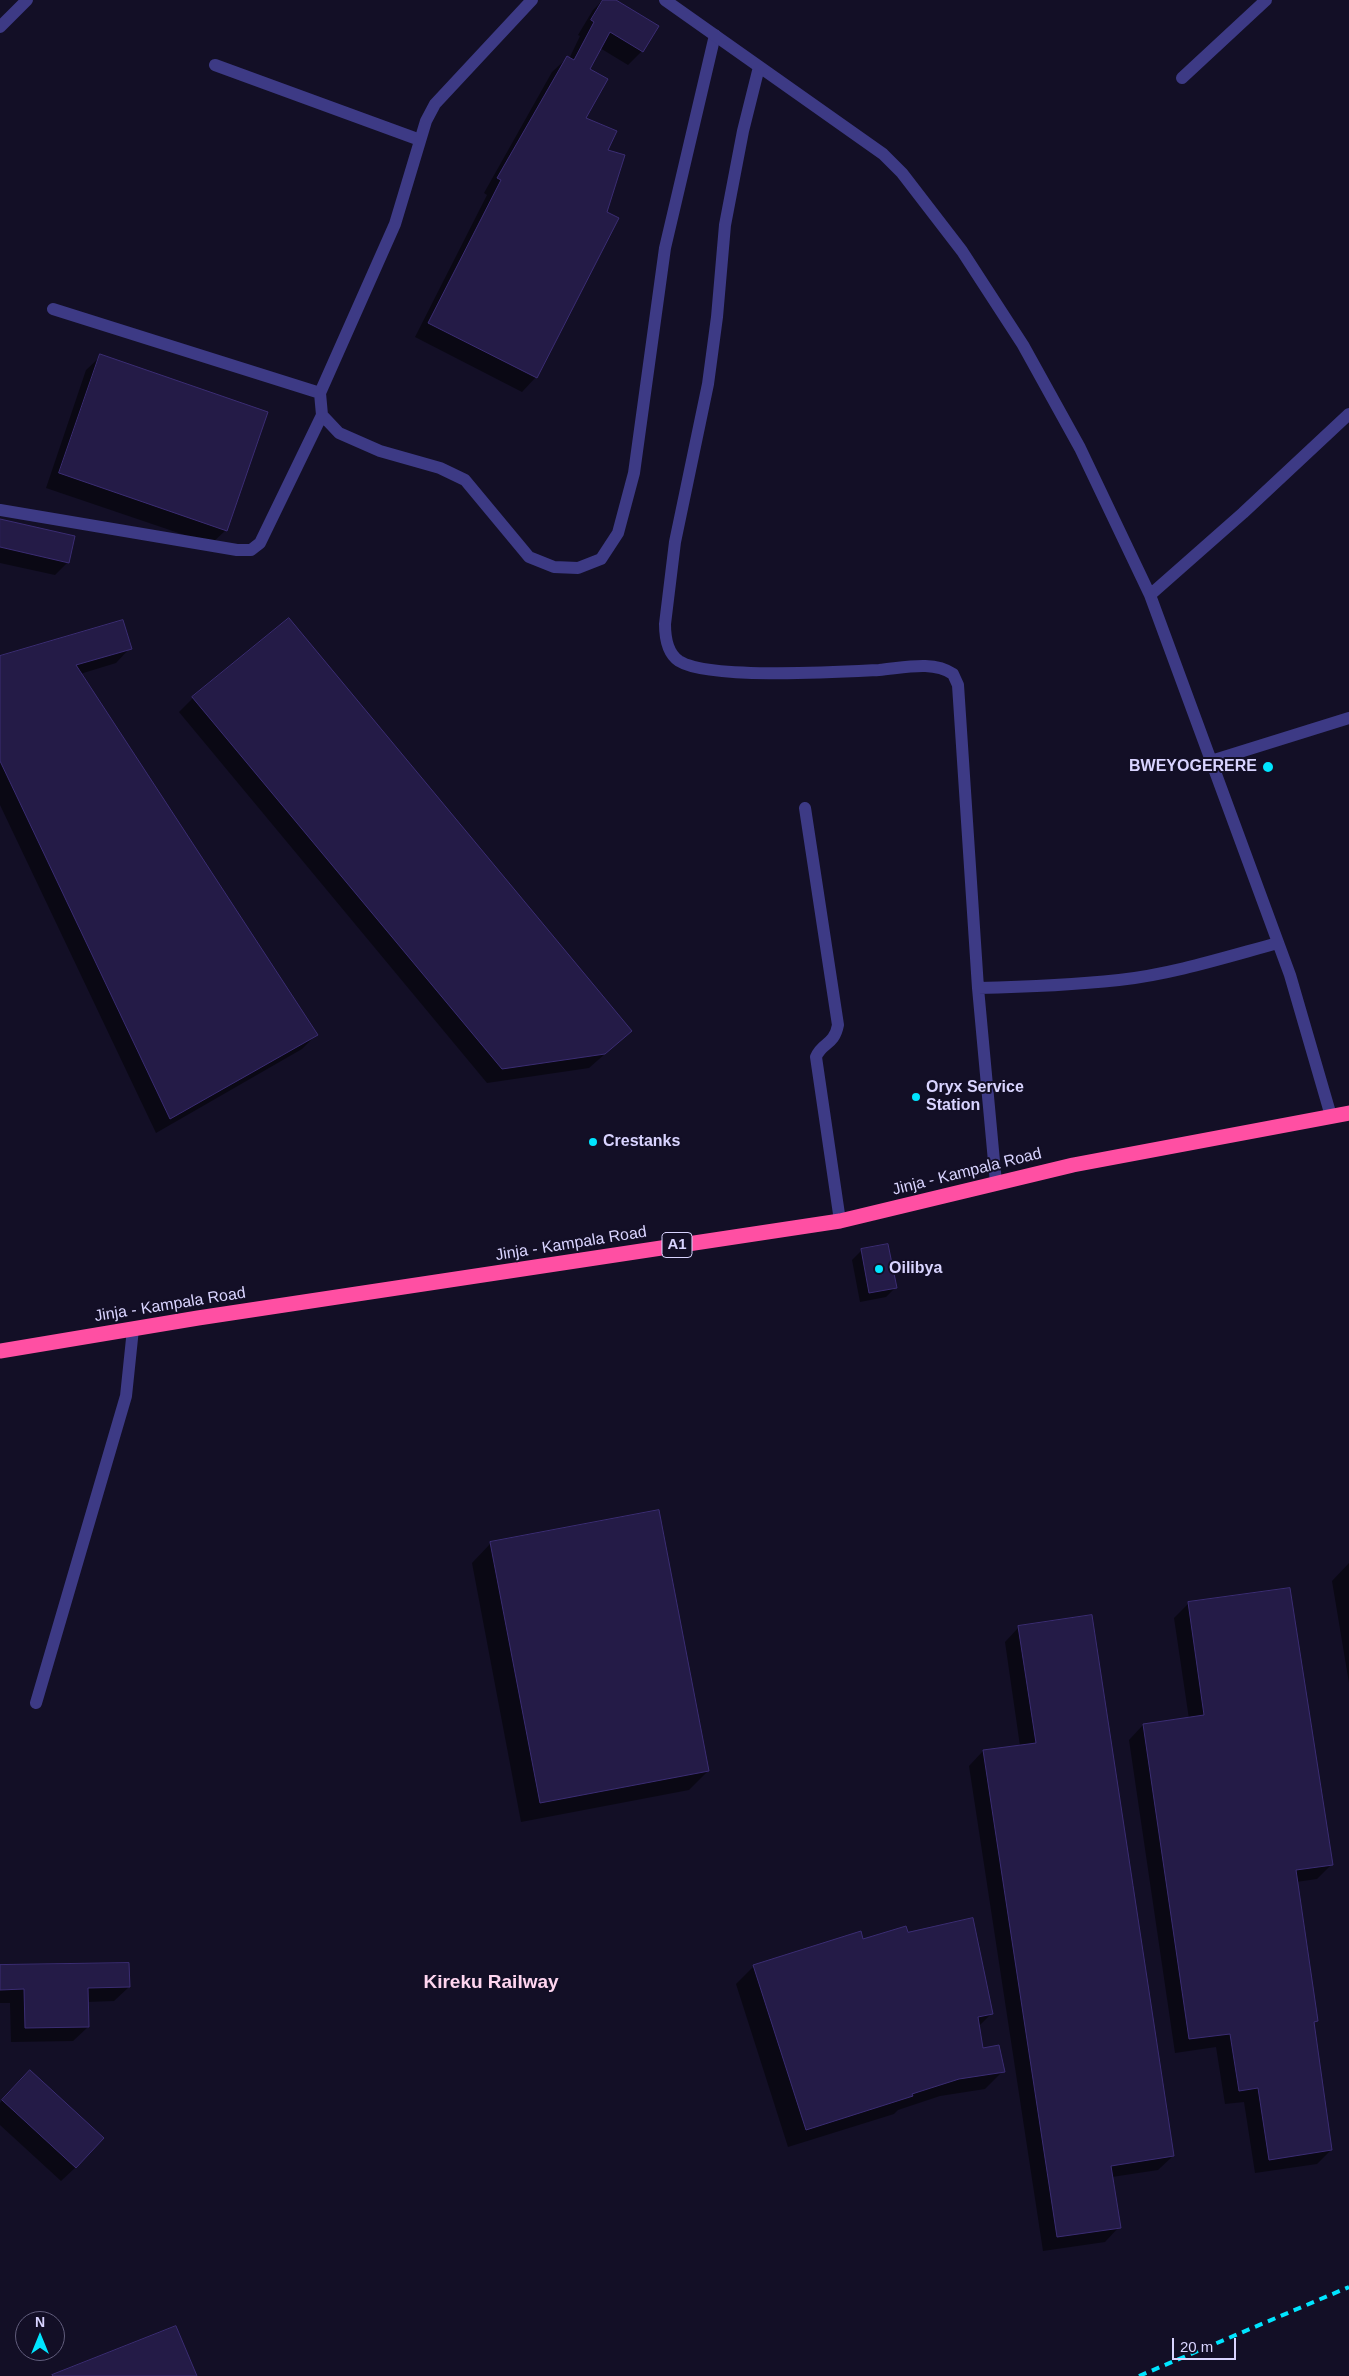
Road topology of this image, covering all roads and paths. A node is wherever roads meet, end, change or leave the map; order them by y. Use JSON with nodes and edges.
{"nodes":[{"id":1,"x":27,"y":0,"type":"edge"},
{"id":2,"x":532,"y":0,"type":"edge"},
{"id":3,"x":665,"y":0,"type":"edge"},
{"id":4,"x":1266,"y":0,"type":"edge"},
{"id":5,"x":0,"y":27,"type":"edge"},
{"id":6,"x":715,"y":35,"type":"junction"},
{"id":7,"x":215,"y":65,"type":"dead end"},
{"id":8,"x":759,"y":67,"type":"junction"},
{"id":9,"x":1182,"y":78,"type":"dead end"},
{"id":10,"x":420,"y":140,"type":"junction"},
{"id":11,"x":53,"y":309,"type":"dead end"},
{"id":12,"x":320,"y":393,"type":"junction"},
{"id":13,"x":1349,"y":414,"type":"edge"},
{"id":14,"x":322,"y":415,"type":"junction"},
{"id":15,"x":0,"y":510,"type":"edge"},
{"id":16,"x":1150,"y":595,"type":"junction"},
{"id":17,"x":1349,"y":718,"type":"edge"},
{"id":18,"x":1211,"y":761,"type":"junction"},
{"id":19,"x":805,"y":808,"type":"dead end"},
{"id":20,"x":1278,"y":943,"type":"junction"},
{"id":21,"x":978,"y":988,"type":"junction"},
{"id":22,"x":1349,"y":1113,"type":"edge"},
{"id":23,"x":1331,"y":1116,"type":"junction"},
{"id":24,"x":996,"y":1183,"type":"junction"},
{"id":25,"x":840,"y":1221,"type":"junction"},
{"id":26,"x":133,"y":1329,"type":"junction"},
{"id":27,"x":0,"y":1351,"type":"edge"},
{"id":28,"x":36,"y":1703,"type":"dead end"}],
"edges":[{"from":1,"to":5,"type":"street"},
{"from":2,"to":10,"type":"street"},
{"from":3,"to":6,"type":"street"},
{"from":4,"to":9,"type":"street"},
{"from":6,"to":8,"type":"street"},
{"from":6,"to":14,"type":"street"},
{"from":7,"to":10,"type":"street"},
{"from":8,"to":16,"type":"street"},
{"from":8,"to":21,"type":"street"},
{"from":10,"to":12,"type":"street"},
{"from":11,"to":12,"type":"street"},
{"from":12,"to":14,"type":"street"},
{"from":13,"to":16,"type":"street"},
{"from":14,"to":15,"type":"street"},
{"from":16,"to":18,"type":"street"},
{"from":17,"to":18,"type":"street"},
{"from":18,"to":20,"type":"street"},
{"from":19,"to":25,"type":"street"},
{"from":20,"to":21,"type":"street"},
{"from":20,"to":23,"type":"street"},
{"from":21,"to":24,"type":"street"},
{"from":22,"to":23,"type":"highway","name":"Jinja - Kampala Road","number":"A1"},
{"from":23,"to":24,"type":"highway","name":"Jinja - Kampala Road","number":"A1"},
{"from":24,"to":25,"type":"highway","name":"Jinja - Kampala Road","number":"A1"},
{"from":25,"to":26,"type":"highway","name":"Jinja - Kampala Road","number":"A1"},
{"from":26,"to":27,"type":"highway","name":"Jinja - Kampala Road","number":"A1"},
{"from":26,"to":28,"type":"street"}]}
